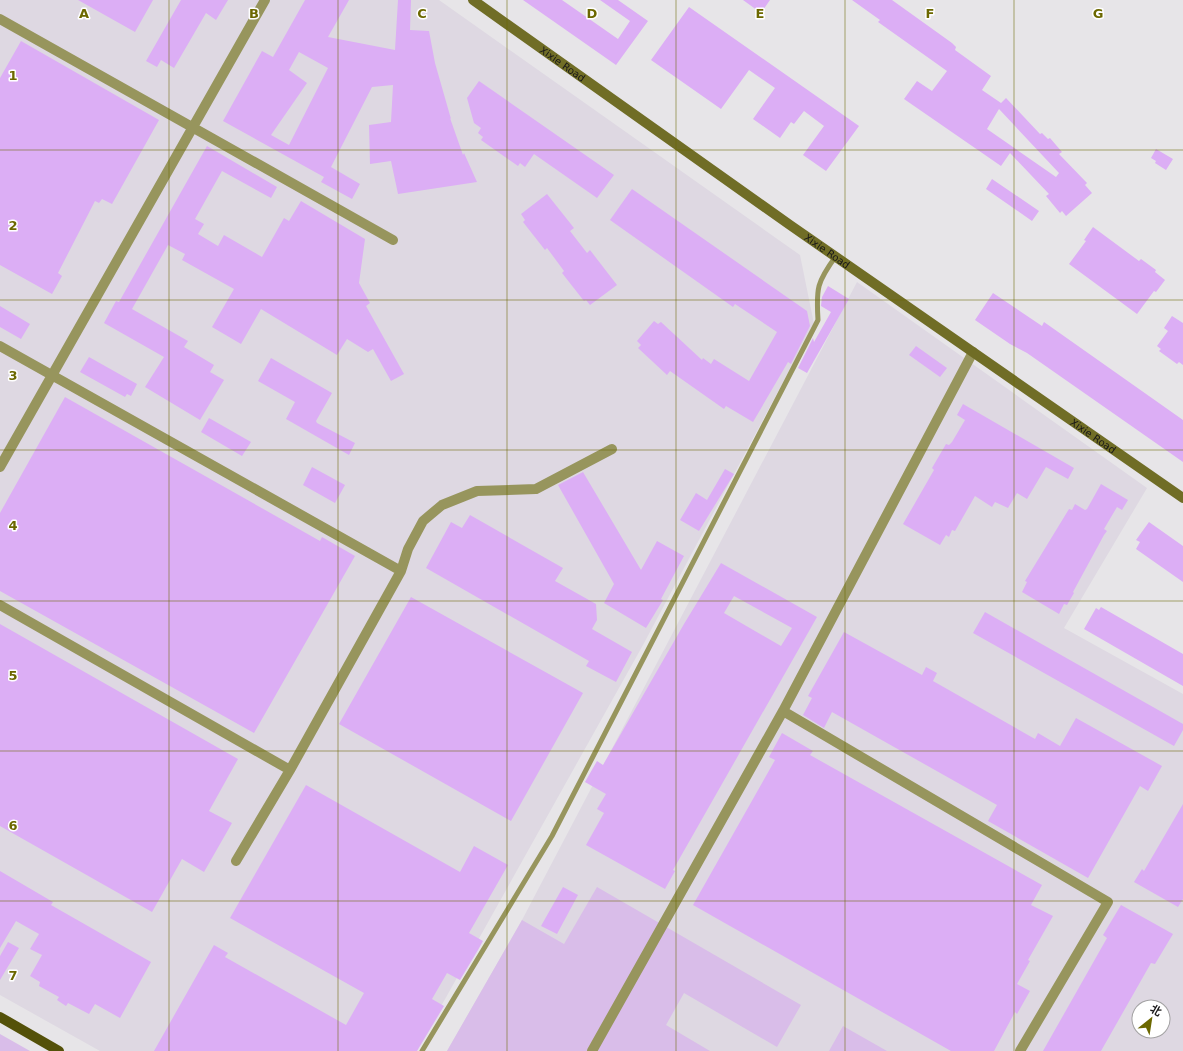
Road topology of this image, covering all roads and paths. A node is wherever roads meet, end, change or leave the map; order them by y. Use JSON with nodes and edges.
{"nodes":[{"id":1,"x":265,"y":0,"type":"edge"},
{"id":2,"x":473,"y":0,"type":"edge"},
{"id":3,"x":0,"y":19,"type":"edge"},
{"id":4,"x":193,"y":127,"type":"junction"},
{"id":5,"x":393,"y":240,"type":"dead end"},
{"id":6,"x":836,"y":256,"type":"junction"},
{"id":7,"x":0,"y":346,"type":"edge"},
{"id":8,"x":973,"y":352,"type":"junction"},
{"id":9,"x":52,"y":375,"type":"junction"},
{"id":10,"x":612,"y":449,"type":"dead end"},
{"id":11,"x":0,"y":468,"type":"edge"},
{"id":12,"x":1183,"y":498,"type":"edge"},
{"id":13,"x":401,"y":571,"type":"junction"},
{"id":14,"x":0,"y":605,"type":"edge"},
{"id":15,"x":783,"y":711,"type":"junction"},
{"id":16,"x":290,"y":770,"type":"junction"},
{"id":17,"x":236,"y":861,"type":"dead end"},
{"id":18,"x":0,"y":1017,"type":"edge"},
{"id":19,"x":59,"y":1051,"type":"edge"},
{"id":20,"x":422,"y":1051,"type":"edge"},
{"id":21,"x":592,"y":1051,"type":"edge"},
{"id":22,"x":1020,"y":1051,"type":"edge"}],
"edges":[{"from":1,"to":4,"type":"street"},
{"from":2,"to":6,"type":"street","name":"Xixie Road"},
{"from":3,"to":4,"type":"street"},
{"from":4,"to":5,"type":"street"},
{"from":4,"to":9,"type":"street"},
{"from":6,"to":8,"type":"street","name":"Xixie Road"},
{"from":6,"to":20,"type":"lane"},
{"from":7,"to":9,"type":"street"},
{"from":8,"to":12,"type":"street","name":"Xixie Road"},
{"from":8,"to":15,"type":"street"},
{"from":9,"to":11,"type":"street"},
{"from":9,"to":13,"type":"street"},
{"from":10,"to":13,"type":"street"},
{"from":13,"to":16,"type":"street"},
{"from":14,"to":16,"type":"street"},
{"from":15,"to":21,"type":"street"},
{"from":15,"to":22,"type":"street"},
{"from":16,"to":17,"type":"street"},
{"from":18,"to":19,"type":"main road"}]}
